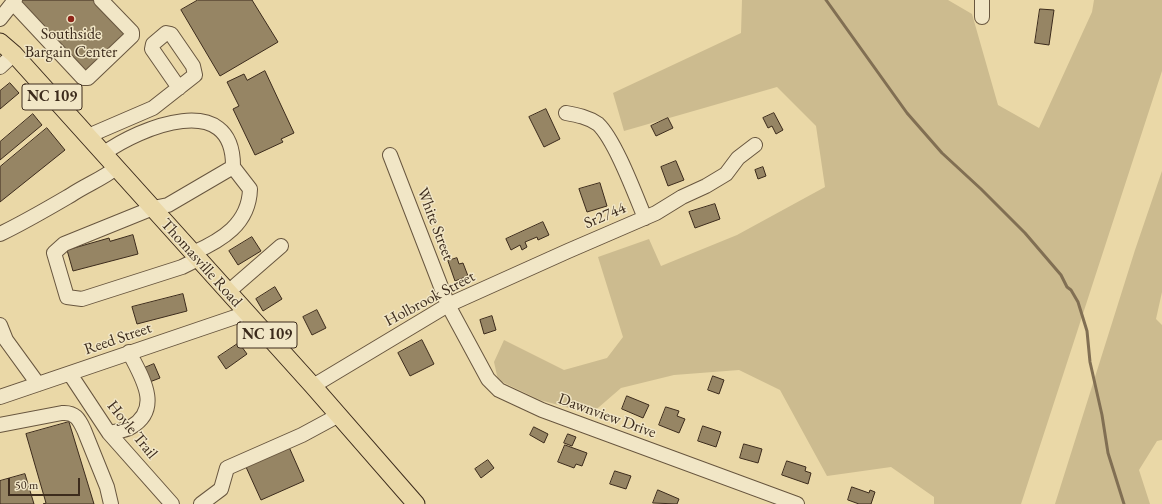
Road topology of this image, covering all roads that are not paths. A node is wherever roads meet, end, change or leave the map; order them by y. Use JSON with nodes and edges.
{"nodes":[{"id":1,"x":101,"y":0,"type":"edge"},
{"id":2,"x":982,"y":0,"type":"edge"},
{"id":3,"x":14,"y":2,"type":"edge"},
{"id":4,"x":982,"y":17,"type":"dead end"},
{"id":5,"x":0,"y":19,"type":"edge"},
{"id":6,"x":0,"y":42,"type":"edge"},
{"id":7,"x":14,"y":54,"type":"junction"},
{"id":8,"x":0,"y":67,"type":"edge"},
{"id":9,"x":179,"y":88,"type":"dead end"},
{"id":10,"x":566,"y":113,"type":"dead end"},
{"id":11,"x":88,"y":136,"type":"junction"},
{"id":12,"x":755,"y":145,"type":"dead end"},
{"id":13,"x":103,"y":154,"type":"junction"},
{"id":14,"x":390,"y":155,"type":"dead end"},
{"id":15,"x":233,"y":167,"type":"junction"},
{"id":16,"x":116,"y":168,"type":"junction"},
{"id":17,"x":153,"y":208,"type":"junction"},
{"id":18,"x":651,"y":215,"type":"junction"},
{"id":19,"x":0,"y":234,"type":"edge"},
{"id":20,"x":281,"y":246,"type":"dead end"},
{"id":21,"x":568,"y":251,"type":"joint"},
{"id":22,"x":195,"y":256,"type":"junction"},
{"id":23,"x":228,"y":292,"type":"junction"},
{"id":24,"x":448,"y":305,"type":"junction"},
{"id":25,"x":247,"y":313,"type":"junction"},
{"id":26,"x":0,"y":325,"type":"edge"},
{"id":27,"x":129,"y":352,"type":"junction"},
{"id":28,"x":70,"y":374,"type":"junction"},
{"id":29,"x":38,"y":384,"type":"junction"},
{"id":30,"x":314,"y":386,"type":"junction"},
{"id":31,"x":0,"y":396,"type":"edge"},
{"id":32,"x":338,"y":415,"type":"junction"},
{"id":33,"x":100,"y":419,"type":"junction"},
{"id":34,"x":0,"y":425,"type":"edge"},
{"id":35,"x":84,"y":430,"type":"junction"},
{"id":36,"x":109,"y":433,"type":"junction"},
{"id":37,"x":111,"y":504,"type":"edge"},
{"id":38,"x":172,"y":504,"type":"edge"},
{"id":39,"x":201,"y":504,"type":"edge"},
{"id":40,"x":416,"y":504,"type":"edge"},
{"id":41,"x":797,"y":504,"type":"edge"}],
"edges":[{"from":1,"to":3,"type":"street"},
{"from":2,"to":4,"type":"street"},
{"from":3,"to":5,"type":"street"},
{"from":6,"to":7,"type":"main road","name":"Thomasville Road","number":"NC 109"},
{"from":7,"to":8,"type":"street"},
{"from":7,"to":11,"type":"main road","name":"Thomasville Road","number":"NC 109"},
{"from":9,"to":11,"type":"street"},
{"from":10,"to":18,"type":"street"},
{"from":11,"to":13,"type":"main road","name":"Thomasville Road","number":"NC 109"},
{"from":12,"to":18,"type":"street","name":"Sr2744"},
{"from":13,"to":15,"type":"street"},
{"from":13,"to":16,"type":"main road","name":"Thomasville Road","number":"NC 109"},
{"from":14,"to":24,"type":"street","name":"White Street"},
{"from":15,"to":17,"type":"street"},
{"from":15,"to":22,"type":"street"},
{"from":16,"to":17,"type":"main road","name":"Thomasville Road","number":"NC 109"},
{"from":16,"to":19,"type":"street"},
{"from":17,"to":22,"type":"main road","name":"Thomasville Road","number":"NC 109"},
{"from":17,"to":22,"type":"street"},
{"from":18,"to":21,"type":"street","name":"Sr2744"},
{"from":20,"to":23,"type":"street"},
{"from":21,"to":24,"type":"street","name":"Holbrook Street"},
{"from":22,"to":23,"type":"main road","name":"Thomasville Road","number":"NC 109"},
{"from":23,"to":25,"type":"main road","name":"Thomasville Road","number":"NC 109"},
{"from":24,"to":30,"type":"street","name":"Holbrook Street"},
{"from":24,"to":41,"type":"street","name":"Dawnview Drive"},
{"from":25,"to":27,"type":"street","name":"Reed Street"},
{"from":25,"to":30,"type":"main road","name":"Thomasville Road","number":"NC 109"},
{"from":26,"to":29,"type":"street"},
{"from":27,"to":28,"type":"street","name":"Reed Street"},
{"from":27,"to":36,"type":"street"},
{"from":28,"to":29,"type":"street","name":"Reed Street"},
{"from":28,"to":33,"type":"street","name":"Hoyle Trail"},
{"from":29,"to":31,"type":"street","name":"Reed Street"},
{"from":30,"to":32,"type":"main road","name":"Thomasville Road","number":"NC 109"},
{"from":32,"to":39,"type":"street"},
{"from":32,"to":40,"type":"main road","name":"Thomasville Road","number":"NC 109"},
{"from":33,"to":35,"type":"street"},
{"from":33,"to":36,"type":"street","name":"Hoyle Trail"},
{"from":34,"to":35,"type":"street"},
{"from":35,"to":37,"type":"street"},
{"from":36,"to":38,"type":"street","name":"Hoyle Trail"}]}
